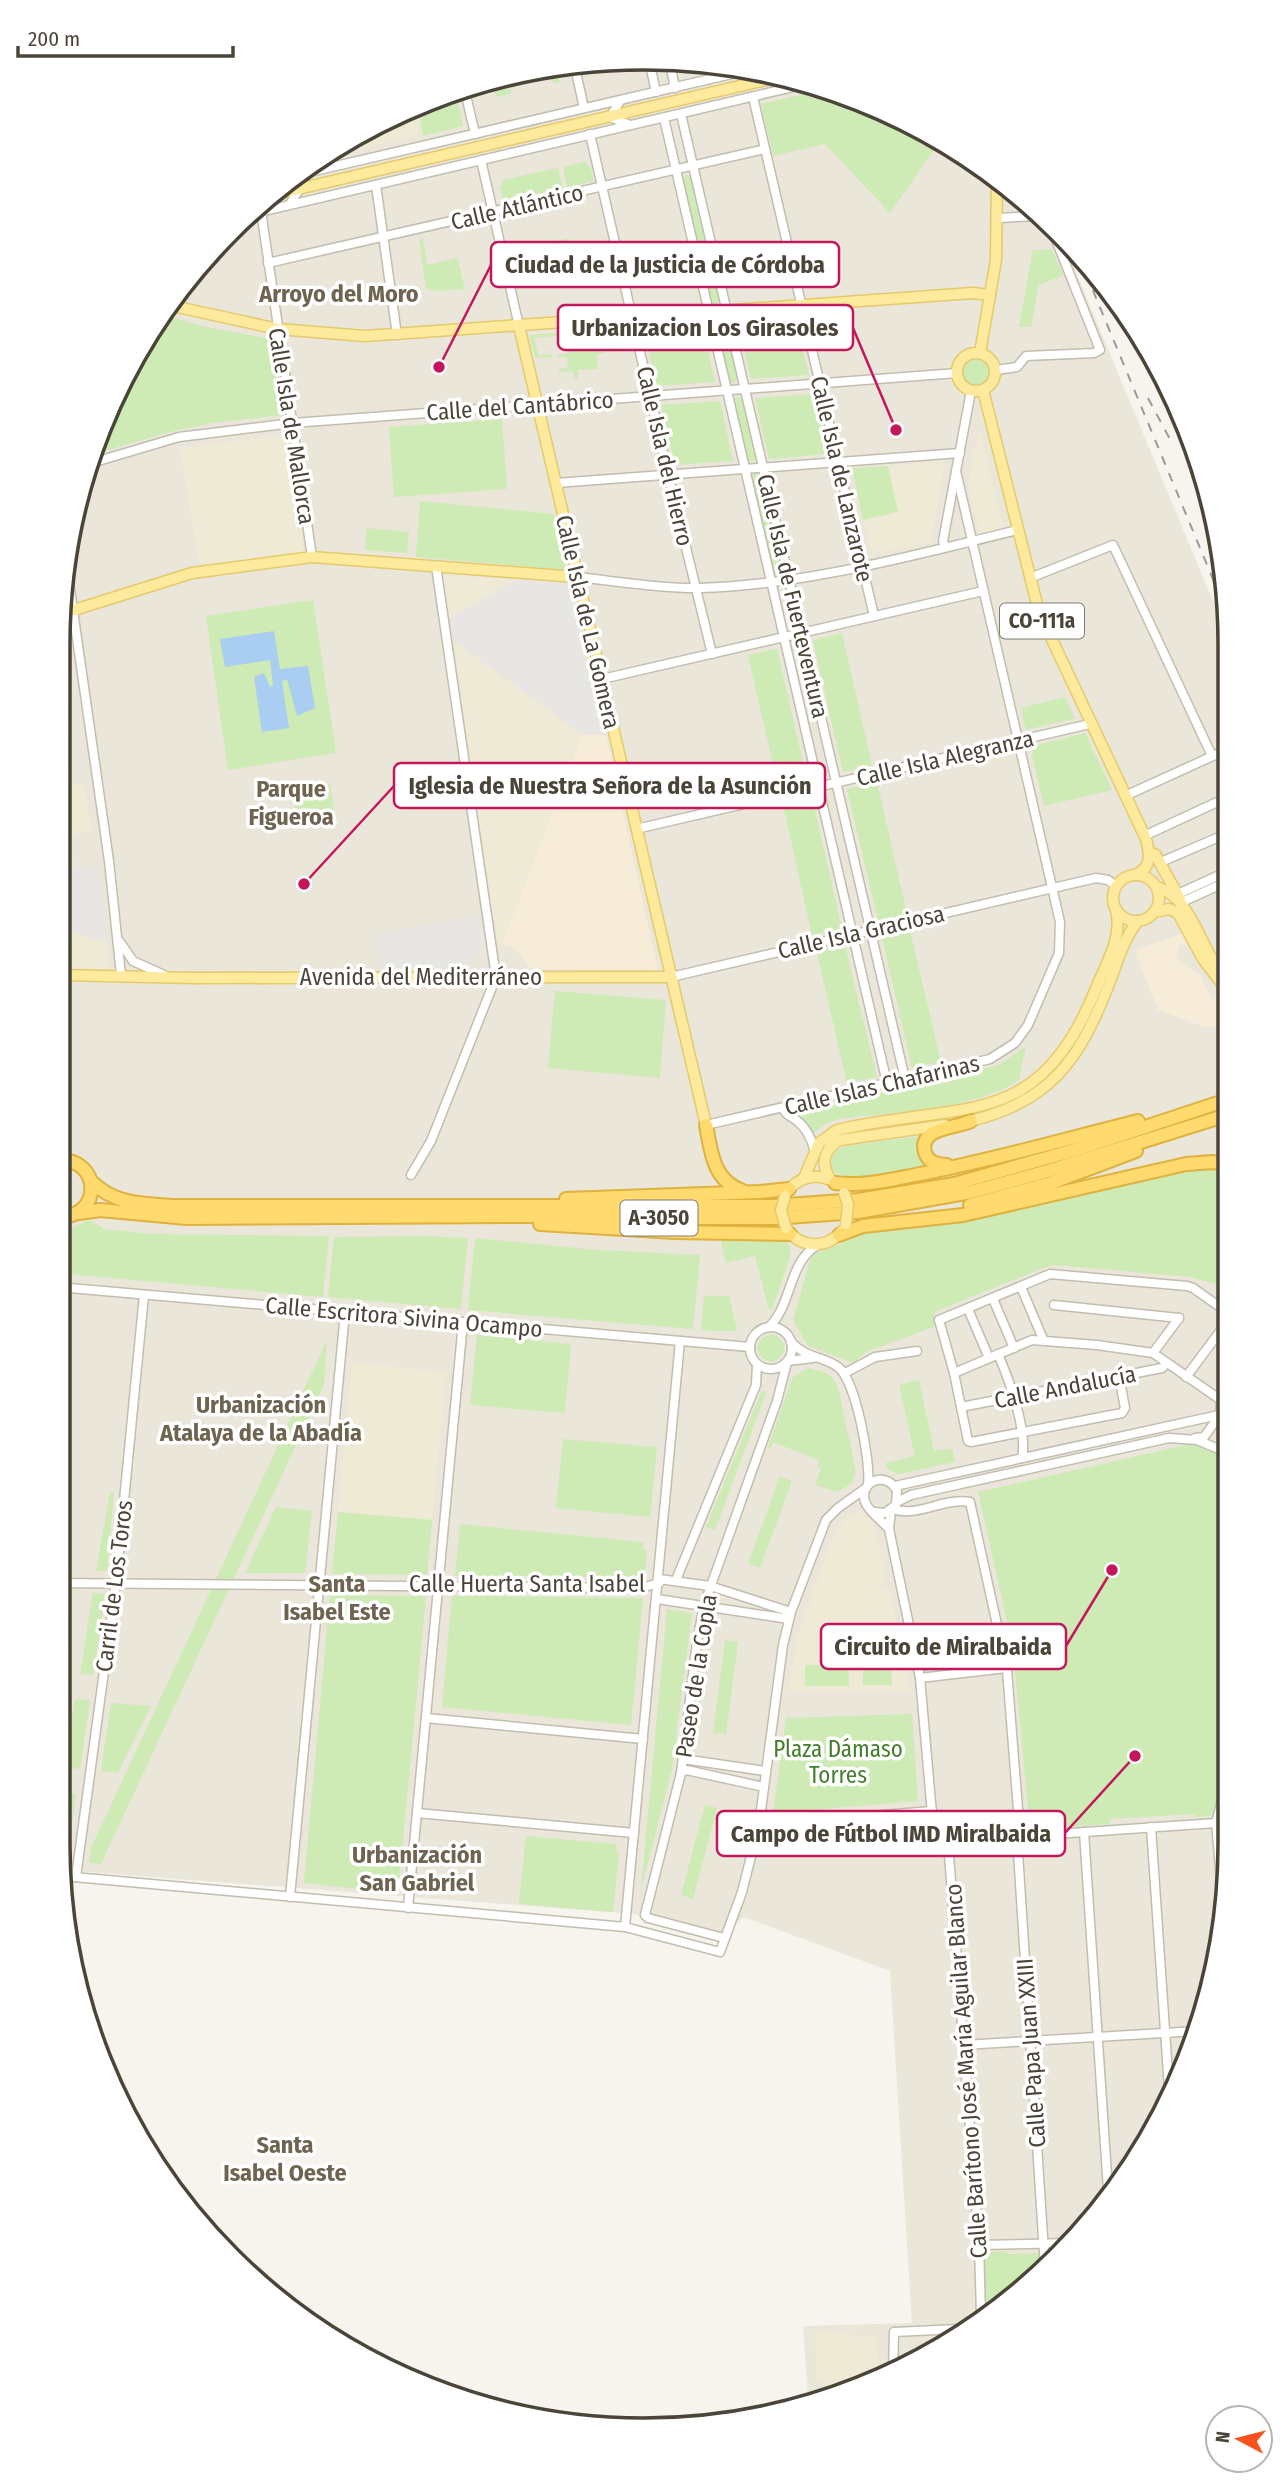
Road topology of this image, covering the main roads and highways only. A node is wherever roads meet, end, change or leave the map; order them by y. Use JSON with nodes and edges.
{"nodes":[{"id":1,"x":758,"y":81,"type":"edge"},
{"id":2,"x":295,"y":189,"type":"edge"},
{"id":3,"x":997,"y":192,"type":"edge"},
{"id":4,"x":990,"y":295,"type":"junction"},
{"id":5,"x":180,"y":308,"type":"edge"},
{"id":6,"x":519,"y":326,"type":"junction"},
{"id":7,"x":980,"y":353,"type":"junction"},
{"id":8,"x":983,"y":390,"type":"junction"},
{"id":9,"x":577,"y":577,"type":"junction"},
{"id":10,"x":71,"y":610,"type":"edge"},
{"id":11,"x":1144,"y":836,"type":"junction"},
{"id":12,"x":1158,"y":858,"type":"junction"},
{"id":13,"x":1137,"y":874,"type":"junction"},
{"id":14,"x":1157,"y":887,"type":"junction"},
{"id":15,"x":1181,"y":901,"type":"junction"},
{"id":16,"x":1116,"y":910,"type":"junction"},
{"id":17,"x":1155,"y":912,"type":"junction"},
{"id":18,"x":1138,"y":921,"type":"junction"},
{"id":19,"x":1218,"y":970,"type":"edge"},
{"id":20,"x":70,"y":975,"type":"edge"},
{"id":21,"x":671,"y":977,"type":"junction"},
{"id":22,"x":1218,"y":979,"type":"edge"},
{"id":23,"x":1218,"y":1101,"type":"edge"},
{"id":24,"x":1218,"y":1103,"type":"edge"},
{"id":25,"x":1218,"y":1118,"type":"edge"},
{"id":26,"x":971,"y":1121,"type":"junction"},
{"id":27,"x":1198,"y":1124,"type":"junction"},
{"id":28,"x":706,"y":1125,"type":"joint"},
{"id":29,"x":70,"y":1161,"type":"edge"},
{"id":30,"x":1218,"y":1163,"type":"edge"},
{"id":31,"x":958,"y":1167,"type":"junction"},
{"id":32,"x":804,"y":1178,"type":"junction"},
{"id":33,"x":91,"y":1181,"type":"junction"},
{"id":34,"x":836,"y":1185,"type":"junction"},
{"id":35,"x":746,"y":1192,"type":"junction"},
{"id":36,"x":787,"y":1192,"type":"junction"},
{"id":37,"x":460,"y":1212,"type":"junction"},
{"id":38,"x":79,"y":1213,"type":"junction"},
{"id":39,"x":70,"y":1217,"type":"edge"},
{"id":40,"x":902,"y":1221,"type":"junction"},
{"id":41,"x":842,"y":1230,"type":"junction"},
{"id":42,"x":791,"y":1234,"type":"junction"}],
"edges":[{"from":1,"to":2,"type":"main road"},
{"from":3,"to":4,"type":"main road"},
{"from":4,"to":6,"type":"main road"},
{"from":4,"to":7,"type":"main road"},
{"from":5,"to":6,"type":"main road"},
{"from":6,"to":9,"type":"main road","name":"Calle Isla de La Gomera"},
{"from":7,"to":8,"type":"main road"},
{"from":7,"to":8,"type":"main road"},
{"from":8,"to":11,"type":"main road","number":"CO-111a"},
{"from":9,"to":10,"type":"main road"},
{"from":9,"to":21,"type":"main road","name":"Calle Isla de La Gomera"},
{"from":11,"to":12,"type":"main road"},
{"from":11,"to":13,"type":"main road"},
{"from":12,"to":14,"type":"main road"},
{"from":12,"to":15,"type":"main road"},
{"from":13,"to":14,"type":"main road"},
{"from":13,"to":16,"type":"main road"},
{"from":14,"to":15,"type":"main road"},
{"from":14,"to":17,"type":"main road"},
{"from":15,"to":19,"type":"main road"},
{"from":16,"to":18,"type":"main road"},
{"from":16,"to":32,"type":"main road"},
{"from":17,"to":18,"type":"main road"},
{"from":17,"to":22,"type":"main road"},
{"from":18,"to":26,"type":"main road"},
{"from":20,"to":21,"type":"main road","name":"Avenida del Mediterráneo"},
{"from":21,"to":28,"type":"main road","name":"Calle Isla de La Gomera"},
{"from":23,"to":31,"type":"highway"},
{"from":24,"to":37,"type":"highway","number":"A-3050"},
{"from":25,"to":27,"type":"highway","number":"A-3050"},
{"from":26,"to":31,"type":"highway"},
{"from":26,"to":34,"type":"main road"},
{"from":27,"to":37,"type":"highway","number":"A-3050"},
{"from":27,"to":40,"type":"highway"},
{"from":28,"to":35,"type":"highway"},
{"from":29,"to":33,"type":"highway","number":"A-3050"},
{"from":30,"to":40,"type":"highway"},
{"from":31,"to":34,"type":"highway"},
{"from":32,"to":34,"type":"main road"},
{"from":32,"to":36,"type":"main road"},
{"from":33,"to":37,"type":"highway","number":"A-3050"},
{"from":33,"to":38,"type":"highway"},
{"from":34,"to":41,"type":"main road","bridge":true},
{"from":35,"to":36,"type":"highway"},
{"from":35,"to":37,"type":"highway"},
{"from":36,"to":42,"type":"main road","bridge":true},
{"from":37,"to":38,"type":"highway","number":"A-3050"},
{"from":37,"to":42,"type":"highway"},
{"from":38,"to":39,"type":"highway","number":"A-3050"},
{"from":40,"to":41,"type":"highway"},
{"from":41,"to":42,"type":"main road"}]}
